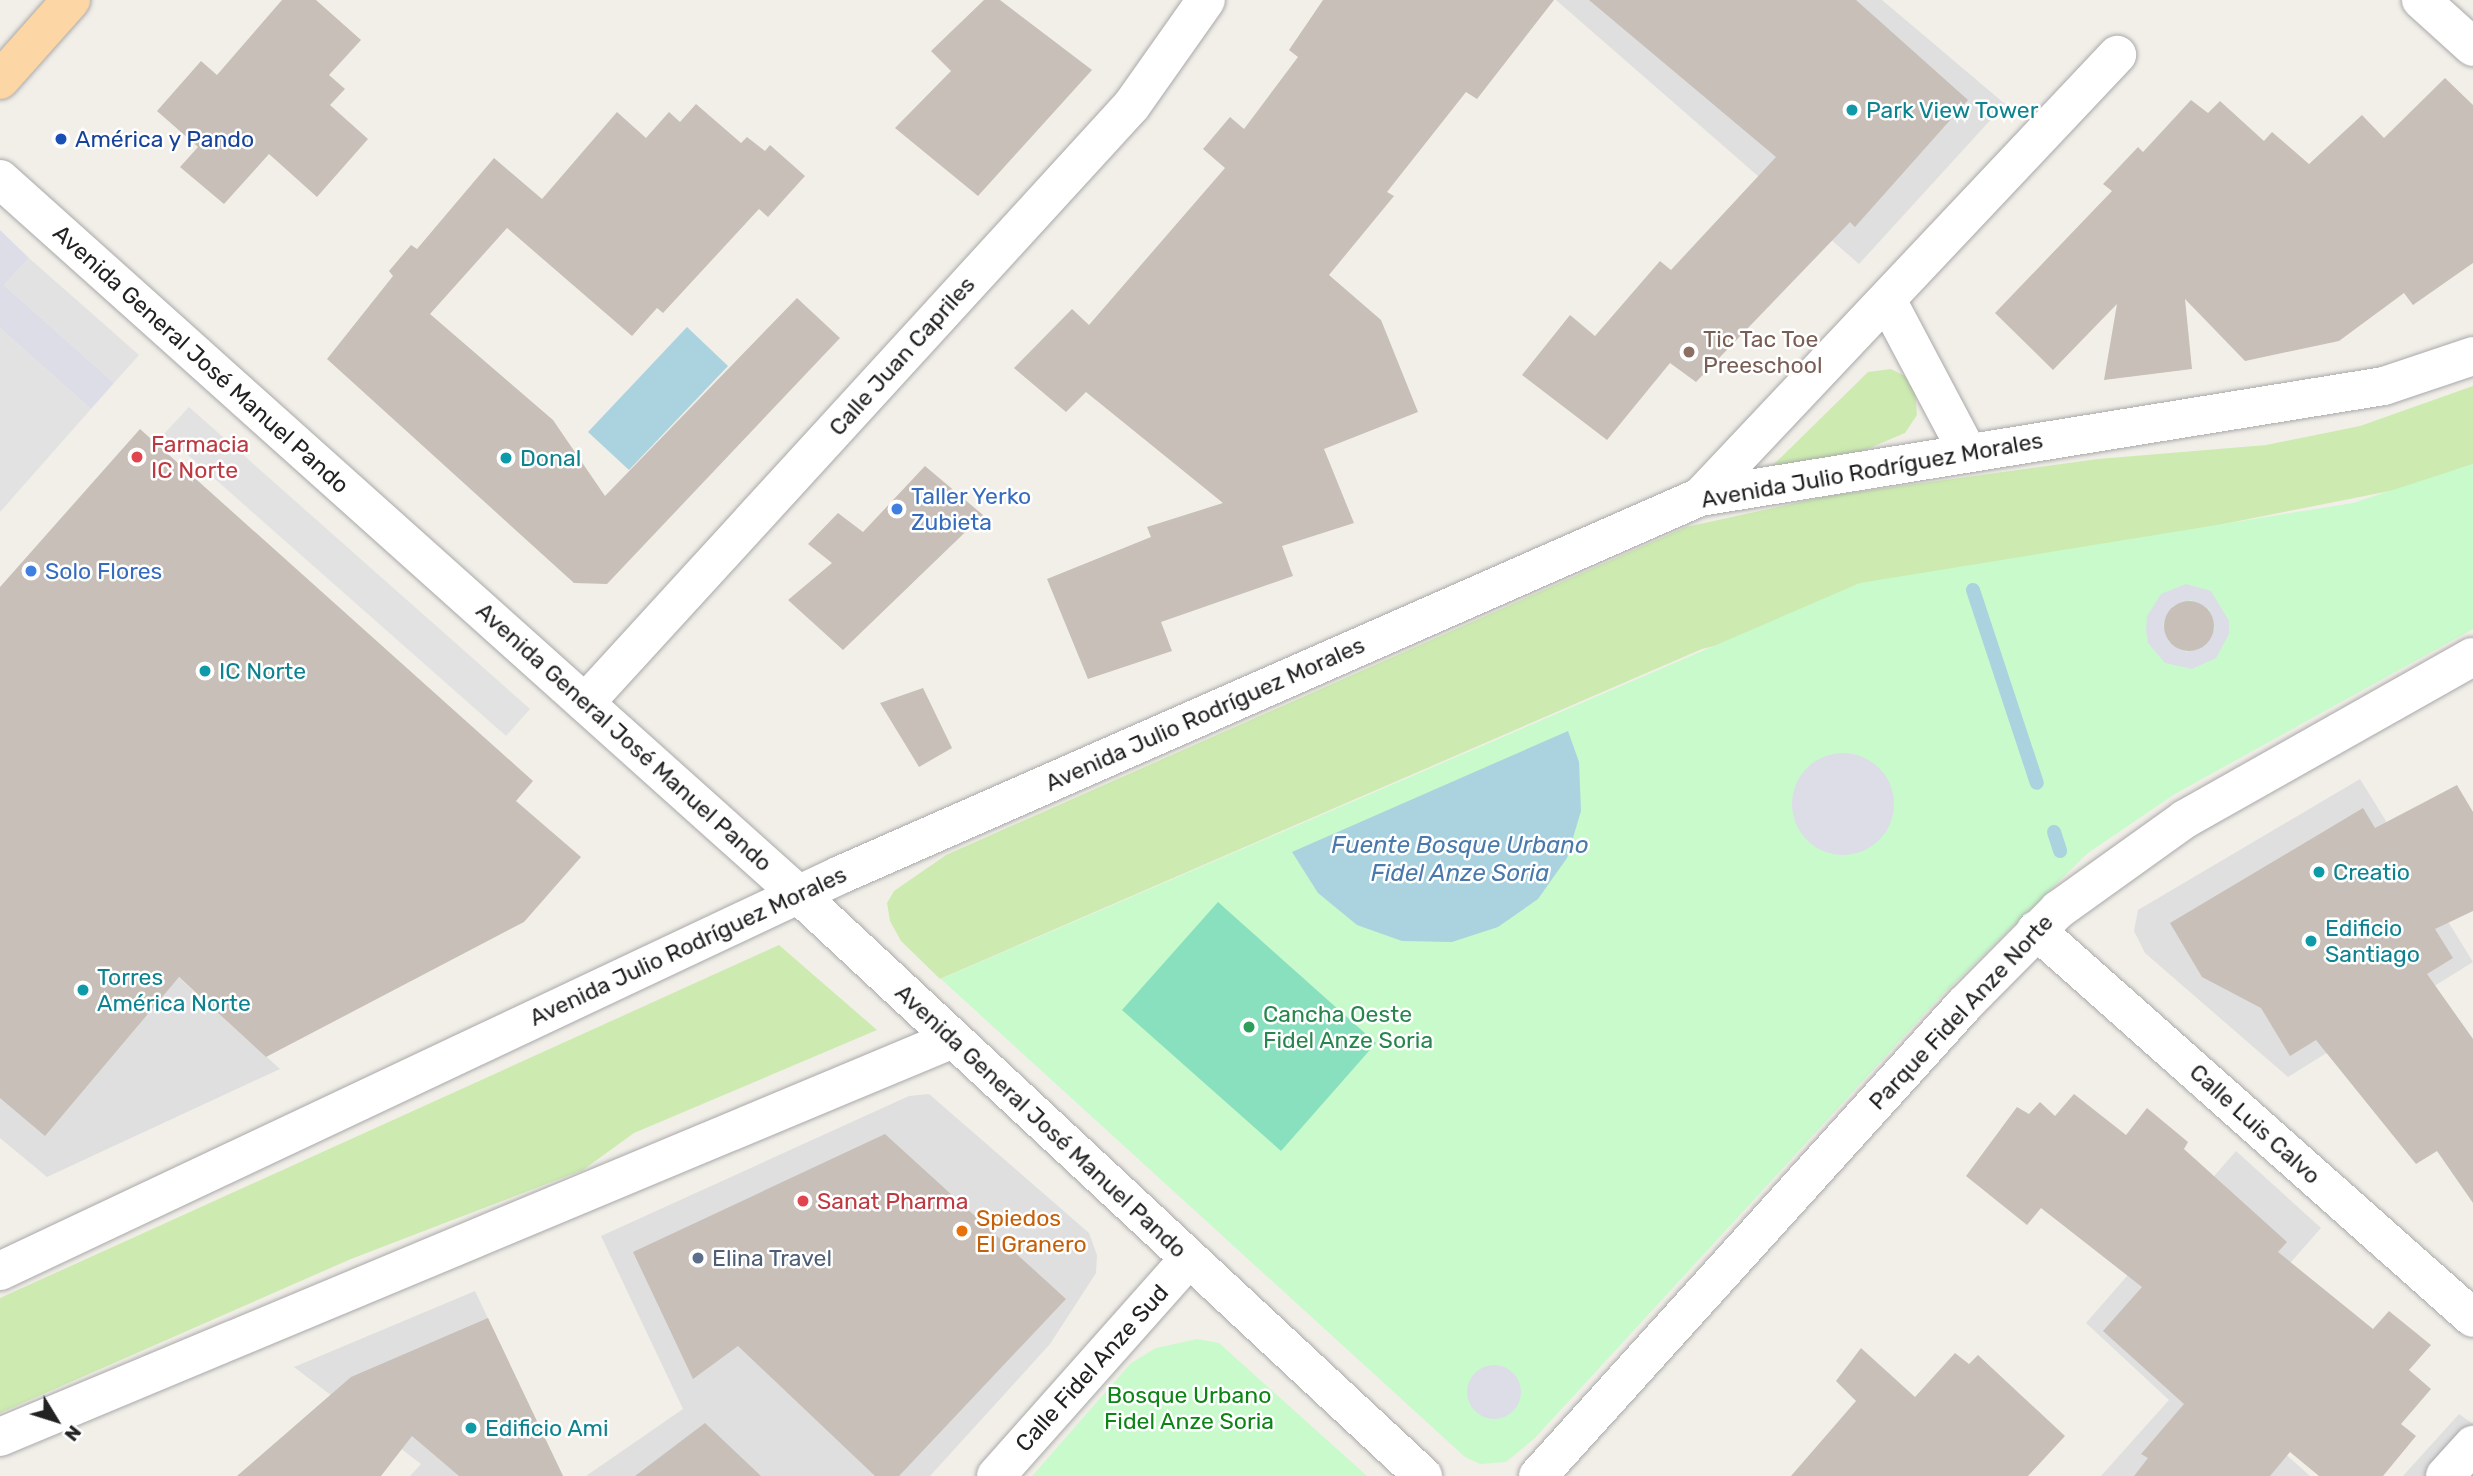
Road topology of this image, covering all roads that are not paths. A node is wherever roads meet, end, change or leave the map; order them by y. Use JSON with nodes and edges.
{"nodes":[{"id":1,"x":71,"y":0,"type":"edge"},
{"id":2,"x":1206,"y":0,"type":"edge"},
{"id":3,"x":2421,"y":0,"type":"edge"},
{"id":4,"x":2473,"y":47,"type":"edge"},
{"id":5,"x":2117,"y":55,"type":"dead end"},
{"id":6,"x":0,"y":80,"type":"edge"},
{"id":7,"x":0,"y":179,"type":"edge"},
{"id":8,"x":1887,"y":300,"type":"junction"},
{"id":9,"x":2473,"y":356,"type":"edge"},
{"id":10,"x":1968,"y":453,"type":"junction"},
{"id":11,"x":1700,"y":497,"type":"junction"},
{"id":12,"x":2473,"y":657,"type":"edge"},
{"id":13,"x":585,"y":703,"type":"junction"},
{"id":14,"x":798,"y":894,"type":"junction"},
{"id":15,"x":2036,"y":930,"type":"junction"},
{"id":16,"x":953,"y":1039,"type":"junction"},
{"id":17,"x":1188,"y":1260,"type":"junction"},
{"id":18,"x":0,"y":1270,"type":"edge"},
{"id":19,"x":2473,"y":1318,"type":"edge"},
{"id":20,"x":0,"y":1437,"type":"edge"},
{"id":21,"x":2473,"y":1445,"type":"edge"},
{"id":22,"x":996,"y":1476,"type":"edge"},
{"id":23,"x":1423,"y":1476,"type":"edge"},
{"id":24,"x":1538,"y":1476,"type":"edge"},
{"id":25,"x":2445,"y":1476,"type":"edge"}],
"edges":[{"from":1,"to":6,"type":"main road"},
{"from":2,"to":13,"type":"street","name":"Calle Juan Capriles"},
{"from":3,"to":4,"type":"street"},
{"from":5,"to":8,"type":"street"},
{"from":7,"to":13,"type":"street","name":"Avenida General José Manuel Pando"},
{"from":8,"to":10,"type":"street"},
{"from":8,"to":11,"type":"street"},
{"from":9,"to":10,"type":"street","name":"Avenida Julio Rodríguez Morales"},
{"from":10,"to":11,"type":"street","name":"Avenida Julio Rodríguez Morales"},
{"from":11,"to":14,"type":"street","name":"Avenida Julio Rodríguez Morales"},
{"from":12,"to":15,"type":"street","name":"Parque Fidel Anze Norte"},
{"from":13,"to":14,"type":"street","name":"Avenida General José Manuel Pando"},
{"from":14,"to":16,"type":"street","name":"Avenida General José Manuel Pando"},
{"from":14,"to":18,"type":"street","name":"Avenida Julio Rodríguez Morales"},
{"from":15,"to":19,"type":"street","name":"Calle Luis Calvo"},
{"from":15,"to":24,"type":"street","name":"Parque Fidel Anze Norte"},
{"from":16,"to":17,"type":"street","name":"Avenida General José Manuel Pando"},
{"from":16,"to":20,"type":"street"},
{"from":17,"to":22,"type":"street","name":"Calle Fidel Anze Sud"},
{"from":17,"to":23,"type":"street","name":"Avenida General José Manuel Pando"},
{"from":21,"to":25,"type":"street"}]}
